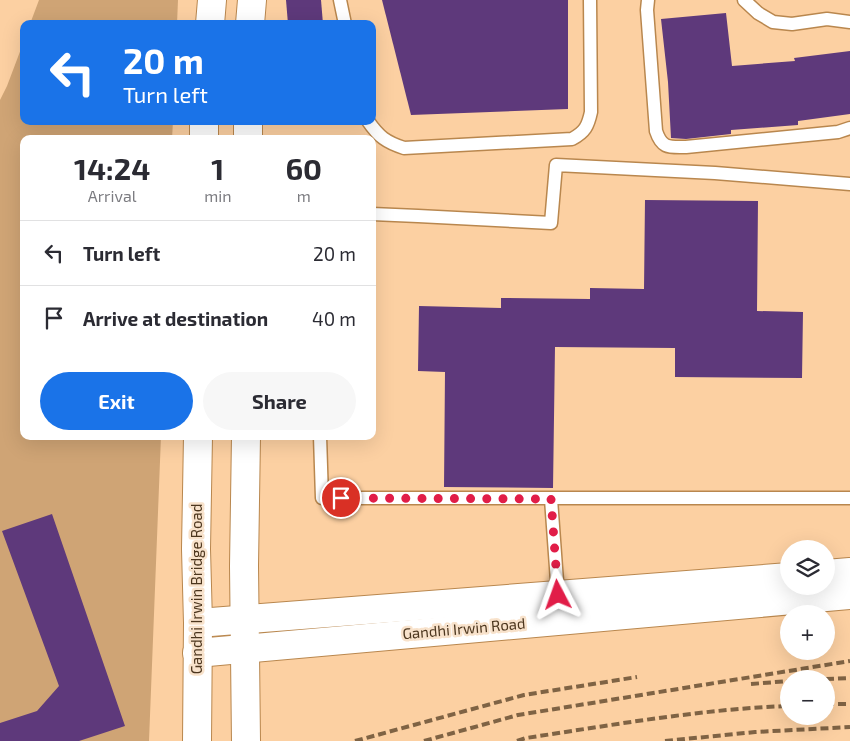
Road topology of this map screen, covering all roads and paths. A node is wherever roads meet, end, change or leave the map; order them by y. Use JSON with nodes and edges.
{"nodes":[{"id":1,"x":212,"y":0,"type":"edge"},
{"id":2,"x":252,"y":0,"type":"edge"},
{"id":3,"x":340,"y":0,"type":"edge"},
{"id":4,"x":590,"y":0,"type":"edge"},
{"id":5,"x":648,"y":0,"type":"edge"},
{"id":6,"x":744,"y":0,"type":"edge"},
{"id":7,"x":210,"y":20,"type":"edge"},
{"id":8,"x":250,"y":20,"type":"edge"},
{"id":9,"x":344,"y":20,"type":"edge"},
{"id":10,"x":850,"y":22,"type":"edge"},
{"id":11,"x":371,"y":125,"type":"edge"},
{"id":12,"x":850,"y":128,"type":"edge"},
{"id":13,"x":850,"y":184,"type":"edge"},
{"id":14,"x":376,"y":214,"type":"edge"},
{"id":15,"x":198,"y":440,"type":"edge"},
{"id":16,"x":246,"y":440,"type":"edge"},
{"id":17,"x":320,"y":440,"type":"edge"},
{"id":18,"x":850,"y":498,"type":"edge"},
{"id":19,"x":551,"y":499,"type":"junction"},
{"id":20,"x":850,"y":572,"type":"edge"},
{"id":21,"x":835,"y":573,"type":"edge"},
{"id":22,"x":780,"y":578,"type":"edge"},
{"id":23,"x":558,"y":595,"type":"junction"},
{"id":24,"x":850,"y":595,"type":"edge"},
{"id":25,"x":245,"y":620,"type":"junction"},
{"id":26,"x":198,"y":623,"type":"junction"},
{"id":27,"x":246,"y":649,"type":"junction"},
{"id":28,"x":197,"y":653,"type":"junction"},
{"id":29,"x":197,"y":741,"type":"edge"},
{"id":30,"x":246,"y":741,"type":"edge"}],
"edges":[{"from":1,"to":7,"type":"main road"},
{"from":2,"to":8,"type":"main road"},
{"from":3,"to":9,"type":"lane"},
{"from":4,"to":11,"type":"lane"},
{"from":5,"to":12,"type":"lane"},
{"from":6,"to":10,"type":"lane"},
{"from":13,"to":14,"type":"lane"},
{"from":15,"to":26,"type":"main road","name":"Gandhi Irwin Bridge Road"},
{"from":16,"to":25,"type":"main road"},
{"from":17,"to":19,"type":"lane"},
{"from":18,"to":19,"type":"lane"},
{"from":19,"to":23,"type":"lane"},
{"from":20,"to":21,"type":"main road"},
{"from":22,"to":23,"type":"main road","name":"Gandhi Irwin Road"},
{"from":23,"to":25,"type":"main road","name":"Gandhi Irwin Road"},
{"from":24,"to":27,"type":"main road","name":"Gandhi Irwin Road"},
{"from":25,"to":26,"type":"main road","name":"Gandhi Irwin Road"},
{"from":25,"to":27,"type":"main road"},
{"from":26,"to":28,"type":"main road","name":"Gandhi Irwin Bridge Road"},
{"from":27,"to":28,"type":"main road","name":"Gandhi Irwin Road"},
{"from":27,"to":30,"type":"main road"},
{"from":28,"to":29,"type":"main road","name":"Gandhi Irwin Bridge Road"}]}
